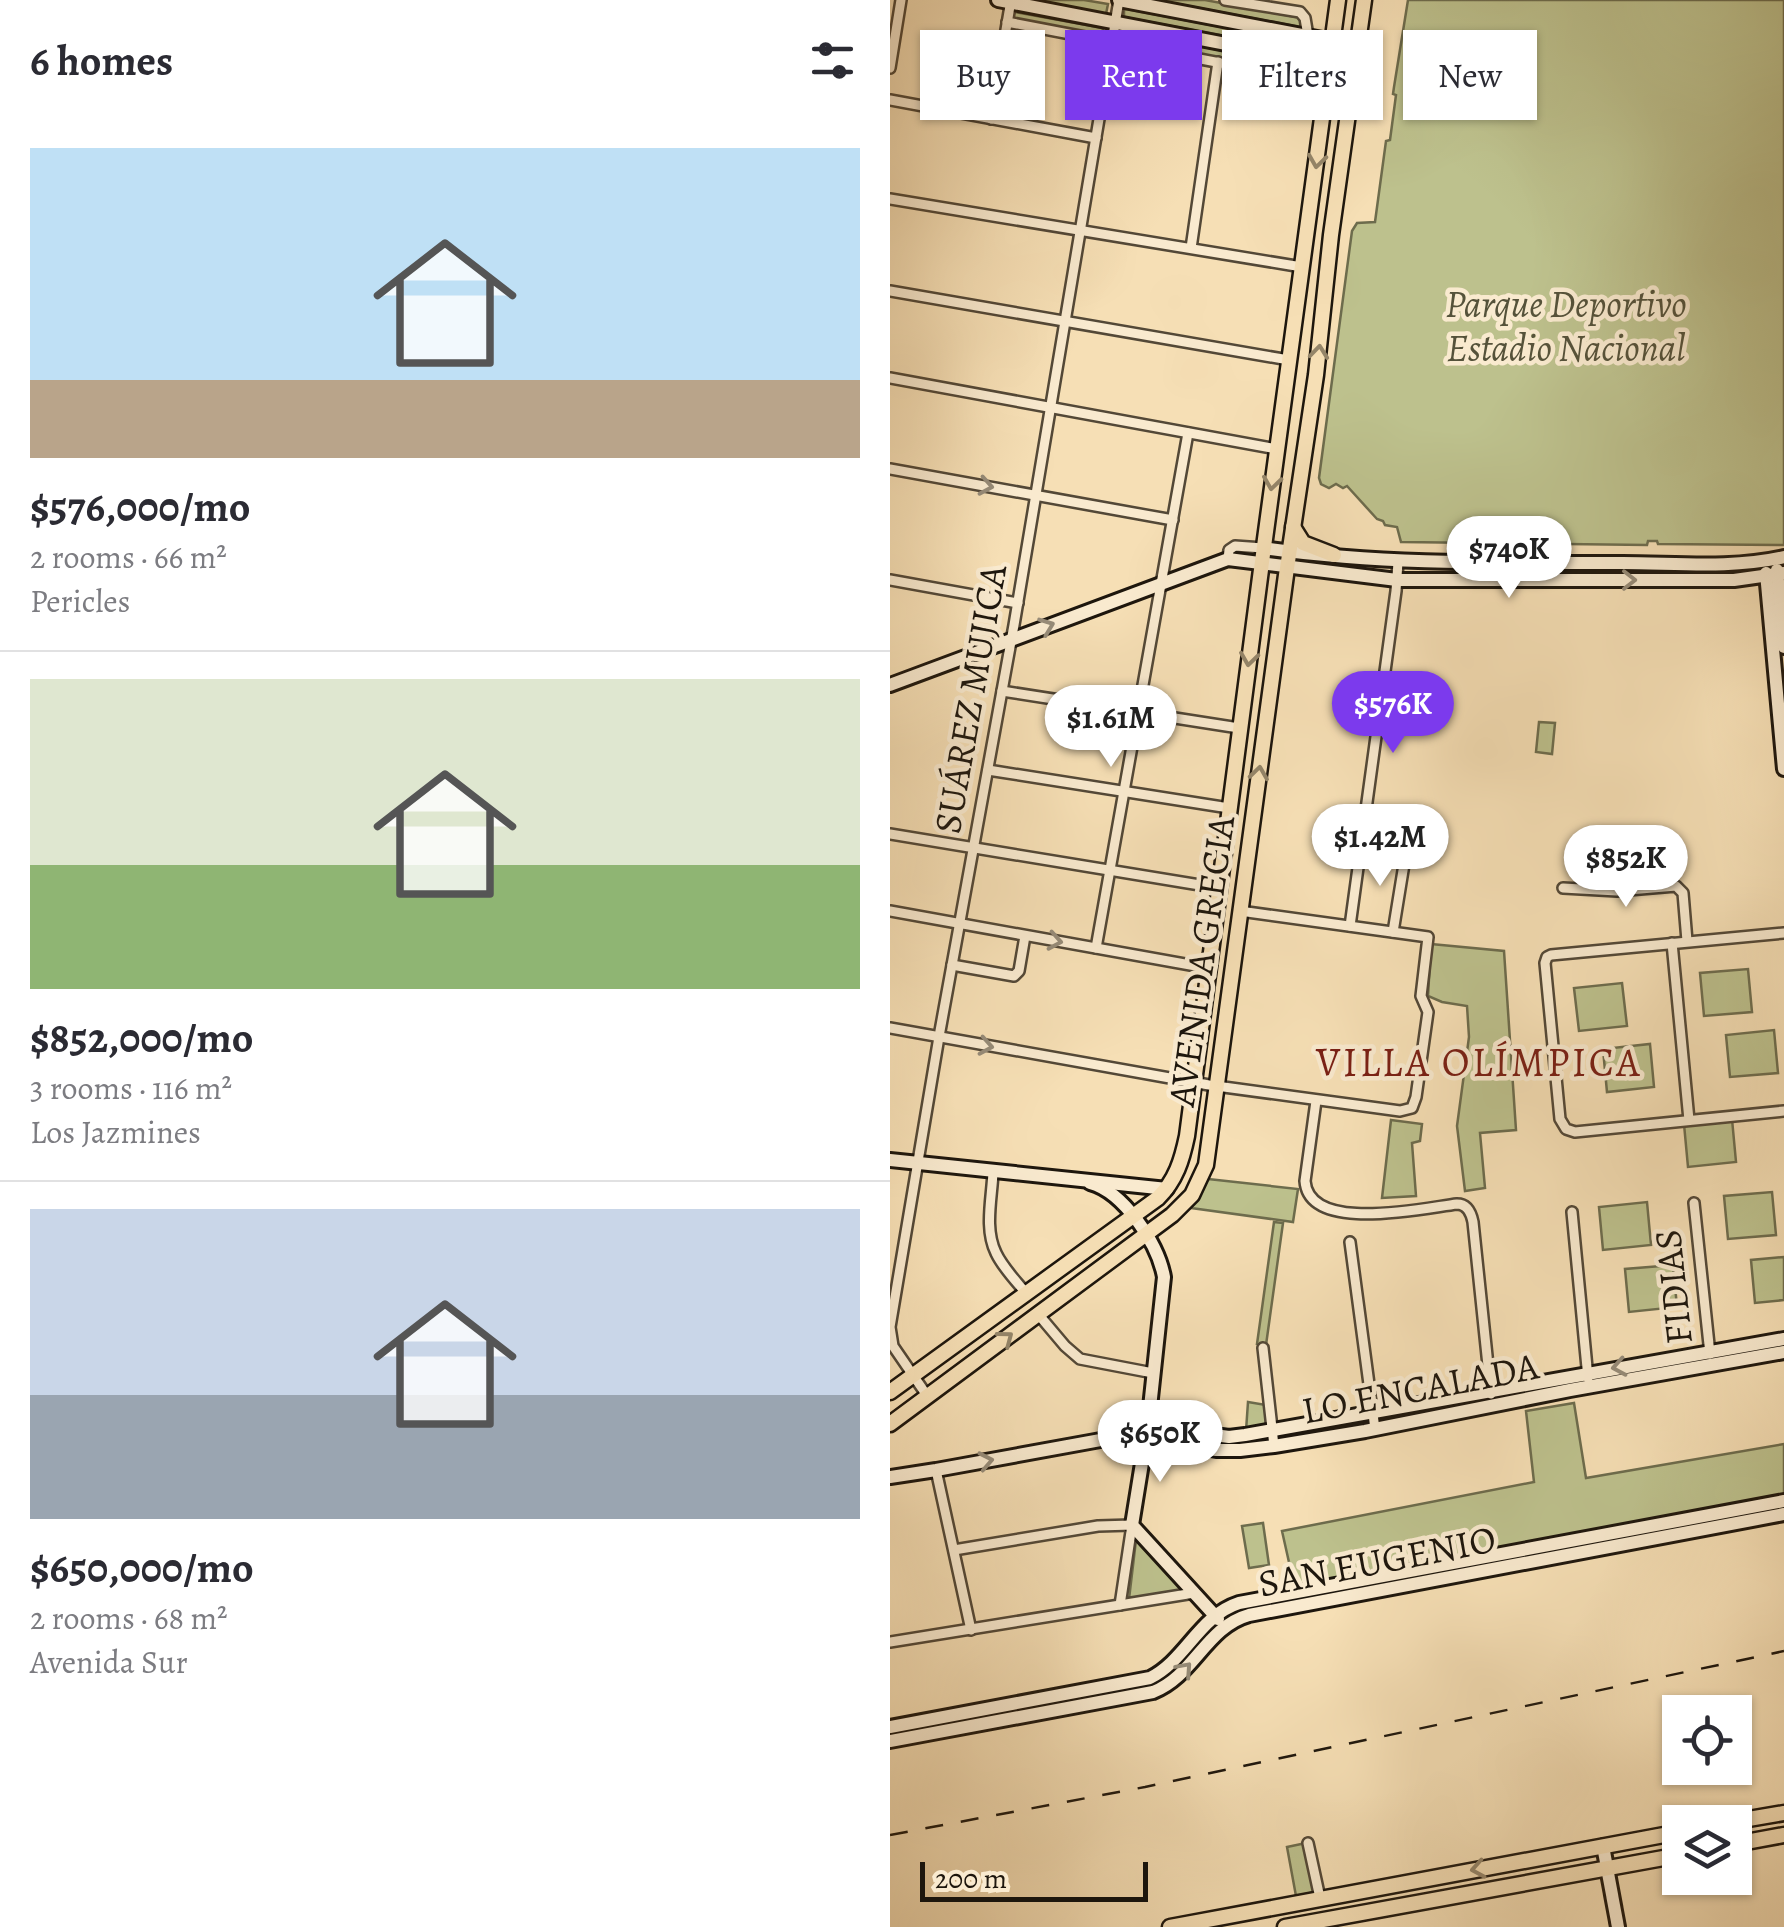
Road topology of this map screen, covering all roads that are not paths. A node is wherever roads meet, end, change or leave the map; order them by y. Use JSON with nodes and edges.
{"nodes":[{"id":1,"x":902,"y":0,"type":"edge"},
{"id":2,"x":1119,"y":0,"type":"edge"},
{"id":3,"x":1226,"y":0,"type":"edge"},
{"id":4,"x":1338,"y":0,"type":"edge"},
{"id":5,"x":1364,"y":0,"type":"edge"},
{"id":6,"x":1006,"y":1,"type":"edge"},
{"id":7,"x":1007,"y":22,"type":"junction"},
{"id":8,"x":1115,"y":23,"type":"junction"},
{"id":9,"x":1006,"y":30,"type":"edge"},
{"id":10,"x":1114,"y":30,"type":"edge"},
{"id":11,"x":1276,"y":30,"type":"edge"},
{"id":12,"x":1307,"y":30,"type":"edge"},
{"id":13,"x":1334,"y":30,"type":"edge"},
{"id":14,"x":1360,"y":30,"type":"edge"},
{"id":15,"x":1065,"y":33,"type":"edge"},
{"id":16,"x":1222,"y":43,"type":"edge"},
{"id":17,"x":1202,"y":59,"type":"edge"},
{"id":18,"x":1218,"y":62,"type":"junction"},
{"id":19,"x":1222,"y":63,"type":"edge"},
{"id":20,"x":890,"y":68,"type":"edge"},
{"id":21,"x":890,"y":100,"type":"edge"},
{"id":22,"x":920,"y":105,"type":"edge"},
{"id":23,"x":1002,"y":120,"type":"edge"},
{"id":24,"x":1099,"y":120,"type":"edge"},
{"id":25,"x":1323,"y":120,"type":"edge"},
{"id":26,"x":1348,"y":120,"type":"edge"},
{"id":27,"x":1096,"y":138,"type":"junction"},
{"id":28,"x":890,"y":199,"type":"edge"},
{"id":29,"x":1080,"y":230,"type":"junction"},
{"id":30,"x":1191,"y":248,"type":"junction"},
{"id":31,"x":1302,"y":267,"type":"junction"},
{"id":32,"x":890,"y":291,"type":"edge"},
{"id":33,"x":1065,"y":321,"type":"junction"},
{"id":34,"x":1289,"y":360,"type":"junction"},
{"id":35,"x":890,"y":378,"type":"edge"},
{"id":36,"x":1050,"y":408,"type":"junction"},
{"id":37,"x":1188,"y":432,"type":"junction"},
{"id":38,"x":1277,"y":449,"type":"junction"},
{"id":39,"x":890,"y":469,"type":"edge"},
{"id":40,"x":1036,"y":495,"type":"junction"},
{"id":41,"x":1173,"y":520,"type":"junction"},
{"id":42,"x":1294,"y":526,"type":"junction"},
{"id":43,"x":1262,"y":555,"type":"junction"},
{"id":44,"x":1334,"y":555,"type":"junction"},
{"id":45,"x":1288,"y":559,"type":"junction"},
{"id":46,"x":1775,"y":559,"type":"edge"},
{"id":47,"x":1373,"y":560,"type":"junction"},
{"id":48,"x":1398,"y":562,"type":"junction"},
{"id":49,"x":1680,"y":563,"type":"junction"},
{"id":50,"x":1372,"y":578,"type":"junction"},
{"id":51,"x":1778,"y":578,"type":"edge"},
{"id":52,"x":890,"y":580,"type":"edge"},
{"id":53,"x":1397,"y":580,"type":"junction"},
{"id":54,"x":1680,"y":580,"type":"junction"},
{"id":55,"x":1734,"y":580,"type":"junction"},
{"id":56,"x":1163,"y":582,"type":"junction"},
{"id":57,"x":1018,"y":603,"type":"junction"},
{"id":58,"x":1774,"y":605,"type":"junction"},
{"id":59,"x":1012,"y":639,"type":"junction"},
{"id":60,"x":1784,"y":647,"type":"edge"},
{"id":61,"x":890,"y":685,"type":"edge"},
{"id":62,"x":1002,"y":691,"type":"junction"},
{"id":63,"x":1138,"y":712,"type":"junction"},
{"id":64,"x":1240,"y":728,"type":"junction"},
{"id":65,"x":1784,"y":769,"type":"edge"},
{"id":66,"x":988,"y":770,"type":"junction"},
{"id":67,"x":1124,"y":791,"type":"junction"},
{"id":68,"x":1229,"y":808,"type":"junction"},
{"id":69,"x":890,"y":834,"type":"edge"},
{"id":70,"x":974,"y":849,"type":"junction"},
{"id":71,"x":1406,"y":852,"type":"dead end"},
{"id":72,"x":1110,"y":870,"type":"junction"},
{"id":73,"x":1218,"y":888,"type":"junction"},
{"id":74,"x":1563,"y":888,"type":"dead end"},
{"id":75,"x":890,"y":910,"type":"edge"},
{"id":76,"x":1240,"y":911,"type":"junction"},
{"id":77,"x":960,"y":924,"type":"junction"},
{"id":78,"x":1350,"y":926,"type":"junction"},
{"id":79,"x":1393,"y":932,"type":"junction"},
{"id":80,"x":1784,"y":932,"type":"edge"},
{"id":81,"x":1025,"y":936,"type":"junction"},
{"id":82,"x":1686,"y":941,"type":"junction"},
{"id":83,"x":1672,"y":943,"type":"junction"},
{"id":84,"x":1096,"y":948,"type":"junction"},
{"id":85,"x":952,"y":966,"type":"junction"},
{"id":86,"x":1208,"y":968,"type":"junction"},
{"id":87,"x":890,"y":1028,"type":"edge"},
{"id":88,"x":939,"y":1037,"type":"junction"},
{"id":89,"x":1193,"y":1083,"type":"junction"},
{"id":90,"x":1217,"y":1086,"type":"junction"},
{"id":91,"x":1316,"y":1101,"type":"junction"},
{"id":92,"x":1784,"y":1111,"type":"edge"},
{"id":93,"x":1688,"y":1120,"type":"junction"},
{"id":94,"x":890,"y":1160,"type":"edge"},
{"id":95,"x":918,"y":1163,"type":"junction"},
{"id":96,"x":994,"y":1172,"type":"junction"},
{"id":97,"x":1090,"y":1182,"type":"junction"},
{"id":98,"x":1167,"y":1189,"type":"junction"},
{"id":99,"x":1694,"y":1203,"type":"dead end"},
{"id":100,"x":1572,"y":1212,"type":"dead end"},
{"id":101,"x":1132,"y":1216,"type":"junction"},
{"id":102,"x":1146,"y":1234,"type":"junction"},
{"id":103,"x":1350,"y":1242,"type":"dead end"},
{"id":104,"x":893,"y":1286,"type":"edge"},
{"id":105,"x":1026,"y":1294,"type":"junction"},
{"id":106,"x":1038,"y":1314,"type":"junction"},
{"id":107,"x":1784,"y":1339,"type":"edge"},
{"id":108,"x":1263,"y":1348,"type":"dead end"},
{"id":109,"x":1784,"y":1352,"type":"edge"},
{"id":110,"x":1711,"y":1358,"type":"junction"},
{"id":111,"x":1153,"y":1373,"type":"junction"},
{"id":112,"x":913,"y":1375,"type":"junction"},
{"id":113,"x":1588,"y":1379,"type":"junction"},
{"id":114,"x":890,"y":1392,"type":"edge"},
{"id":115,"x":928,"y":1397,"type":"junction"},
{"id":116,"x":1492,"y":1400,"type":"junction"},
{"id":117,"x":1373,"y":1412,"type":"junction"},
{"id":118,"x":890,"y":1424,"type":"edge"},
{"id":119,"x":1376,"y":1429,"type":"junction"},
{"id":120,"x":1272,"y":1431,"type":"junction"},
{"id":121,"x":1147,"y":1432,"type":"junction"},
{"id":122,"x":1274,"y":1446,"type":"junction"},
{"id":123,"x":936,"y":1470,"type":"junction"},
{"id":124,"x":890,"y":1477,"type":"edge"},
{"id":125,"x":1784,"y":1501,"type":"edge"},
{"id":126,"x":1784,"y":1514,"type":"edge"},
{"id":127,"x":1132,"y":1525,"type":"junction"},
{"id":128,"x":954,"y":1550,"type":"junction"},
{"id":129,"x":1552,"y":1551,"type":"junction"},
{"id":130,"x":1194,"y":1592,"type":"junction"},
{"id":131,"x":1120,"y":1605,"type":"junction"},
{"id":132,"x":1220,"y":1620,"type":"junction"},
{"id":133,"x":971,"y":1630,"type":"junction"},
{"id":134,"x":890,"y":1642,"type":"edge"},
{"id":135,"x":966,"y":1720,"type":"junction"},
{"id":136,"x":890,"y":1727,"type":"edge"},
{"id":137,"x":890,"y":1741,"type":"edge"},
{"id":138,"x":1784,"y":1812,"type":"edge"},
{"id":139,"x":1752,"y":1818,"type":"edge"},
{"id":140,"x":1662,"y":1835,"type":"edge"},
{"id":141,"x":1784,"y":1835,"type":"edge"},
{"id":142,"x":1752,"y":1841,"type":"edge"},
{"id":143,"x":1308,"y":1842,"type":"dead end"},
{"id":144,"x":1603,"y":1846,"type":"junction"},
{"id":145,"x":1662,"y":1857,"type":"edge"},
{"id":146,"x":1606,"y":1868,"type":"junction"},
{"id":147,"x":1320,"y":1898,"type":"junction"},
{"id":148,"x":1217,"y":1923,"type":"edge"},
{"id":149,"x":1170,"y":1927,"type":"edge"},
{"id":150,"x":1285,"y":1927,"type":"edge"},
{"id":151,"x":1618,"y":1927,"type":"edge"}],
"edges":[{"from":1,"to":20,"type":"street"},
{"from":2,"to":8,"type":"street","name":"SUÁREZ MUJICA"},
{"from":2,"to":11,"type":"main road"},
{"from":3,"to":12,"type":"street"},
{"from":4,"to":13,"type":"main road","name":"AVENIDA GRECIA"},
{"from":5,"to":14,"type":"main road","name":"AVENIDA GRECIA"},
{"from":6,"to":7,"type":"street"},
{"from":6,"to":8,"type":"main road"},
{"from":7,"to":9,"type":"street"},
{"from":7,"to":15,"type":"street"},
{"from":8,"to":10,"type":"street","name":"SUÁREZ MUJICA"},
{"from":8,"to":16,"type":"main road"},
{"from":17,"to":18,"type":"street"},
{"from":18,"to":19,"type":"street"},
{"from":18,"to":30,"type":"street"},
{"from":21,"to":22,"type":"street"},
{"from":23,"to":27,"type":"street"},
{"from":24,"to":27,"type":"street","name":"SUÁREZ MUJICA"},
{"from":25,"to":31,"type":"main road","name":"AVENIDA GRECIA","one_way":true},
{"from":42,"to":26,"type":"main road","name":"AVENIDA GRECIA","one_way":true},
{"from":27,"to":29,"type":"street","name":"SUÁREZ MUJICA"},
{"from":28,"to":29,"type":"street"},
{"from":29,"to":30,"type":"street"},
{"from":29,"to":33,"type":"street","name":"SUÁREZ MUJICA"},
{"from":30,"to":31,"type":"street"},
{"from":31,"to":34,"type":"main road","name":"AVENIDA GRECIA"},
{"from":32,"to":33,"type":"street"},
{"from":33,"to":34,"type":"street"},
{"from":33,"to":36,"type":"street","name":"SUÁREZ MUJICA"},
{"from":34,"to":38,"type":"main road","name":"AVENIDA GRECIA"},
{"from":35,"to":36,"type":"street"},
{"from":36,"to":37,"type":"street"},
{"from":36,"to":40,"type":"street","name":"SUÁREZ MUJICA"},
{"from":37,"to":38,"type":"street"},
{"from":37,"to":41,"type":"street"},
{"from":38,"to":43,"type":"main road","name":"AVENIDA GRECIA","one_way":true},
{"from":39,"to":40,"type":"street","one_way":true},
{"from":40,"to":41,"type":"street"},
{"from":40,"to":57,"type":"street","name":"SUÁREZ MUJICA"},
{"from":41,"to":56,"type":"street"},
{"from":42,"to":44,"type":"main road"},
{"from":42,"to":45,"type":"main road","name":"AVENIDA GRECIA"},
{"from":43,"to":45,"type":"main road"},
{"from":43,"to":56,"type":"main road"},
{"from":43,"to":64,"type":"main road","name":"AVENIDA GRECIA","one_way":true},
{"from":44,"to":45,"type":"main road"},
{"from":44,"to":47,"type":"main road"},
{"from":45,"to":50,"type":"main road"},
{"from":76,"to":45,"type":"main road","name":"AVENIDA GRECIA","one_way":true},
{"from":46,"to":49,"type":"main road"},
{"from":46,"to":51,"type":"main road"},
{"from":47,"to":48,"type":"main road"},
{"from":47,"to":50,"type":"main road"},
{"from":48,"to":49,"type":"main road"},
{"from":48,"to":53,"type":"street"},
{"from":49,"to":54,"type":"main road"},
{"from":50,"to":53,"type":"main road"},
{"from":51,"to":55,"type":"main road"},
{"from":51,"to":58,"type":"main road"},
{"from":51,"to":58,"type":"main road"},
{"from":52,"to":57,"type":"street"},
{"from":53,"to":54,"type":"main road","one_way":true},
{"from":53,"to":78,"type":"street"},
{"from":54,"to":55,"type":"main road"},
{"from":55,"to":58,"type":"main road"},
{"from":59,"to":56,"type":"main road","one_way":true},
{"from":56,"to":63,"type":"street"},
{"from":57,"to":59,"type":"street","name":"SUÁREZ MUJICA"},
{"from":58,"to":60,"type":"main road"},
{"from":58,"to":65,"type":"main road"},
{"from":59,"to":61,"type":"main road"},
{"from":59,"to":62,"type":"street","name":"SUÁREZ MUJICA"},
{"from":62,"to":63,"type":"street"},
{"from":62,"to":66,"type":"street","name":"SUÁREZ MUJICA"},
{"from":63,"to":64,"type":"street"},
{"from":63,"to":67,"type":"street"},
{"from":64,"to":68,"type":"main road","name":"AVENIDA GRECIA"},
{"from":66,"to":67,"type":"street"},
{"from":66,"to":70,"type":"street","name":"SUÁREZ MUJICA"},
{"from":67,"to":68,"type":"street"},
{"from":67,"to":72,"type":"street"},
{"from":68,"to":73,"type":"main road","name":"AVENIDA GRECIA"},
{"from":69,"to":70,"type":"street"},
{"from":70,"to":72,"type":"street"},
{"from":70,"to":77,"type":"street","name":"SUÁREZ MUJICA"},
{"from":71,"to":79,"type":"street"},
{"from":72,"to":73,"type":"street"},
{"from":72,"to":84,"type":"street"},
{"from":73,"to":86,"type":"main road","name":"AVENIDA GRECIA"},
{"from":74,"to":82,"type":"street"},
{"from":75,"to":77,"type":"street"},
{"from":76,"to":78,"type":"street"},
{"from":76,"to":90,"type":"main road","name":"AVENIDA GRECIA"},
{"from":77,"to":81,"type":"street"},
{"from":77,"to":85,"type":"street","name":"SUÁREZ MUJICA"},
{"from":78,"to":79,"type":"street"},
{"from":79,"to":91,"type":"street"},
{"from":80,"to":82,"type":"street"},
{"from":81,"to":84,"type":"street","one_way":true},
{"from":81,"to":85,"type":"street"},
{"from":82,"to":83,"type":"street"},
{"from":83,"to":93,"type":"street"},
{"from":83,"to":93,"type":"street"},
{"from":84,"to":86,"type":"street"},
{"from":85,"to":88,"type":"street","name":"SUÁREZ MUJICA"},
{"from":86,"to":89,"type":"main road","name":"AVENIDA GRECIA"},
{"from":87,"to":88,"type":"street"},
{"from":88,"to":89,"type":"street","one_way":true},
{"from":88,"to":95,"type":"street","name":"SUÁREZ MUJICA"},
{"from":89,"to":90,"type":"street"},
{"from":89,"to":98,"type":"main road","name":"AVENIDA GRECIA"},
{"from":90,"to":91,"type":"street"},
{"from":90,"to":102,"type":"main road","name":"AVENIDA GRECIA"},
{"from":91,"to":116,"type":"street"},
{"from":92,"to":93,"type":"street"},
{"from":94,"to":95,"type":"main road"},
{"from":95,"to":96,"type":"main road"},
{"from":95,"to":104,"type":"street","name":"SUÁREZ MUJICA"},
{"from":96,"to":97,"type":"main road"},
{"from":96,"to":105,"type":"street"},
{"from":97,"to":98,"type":"main road"},
{"from":97,"to":101,"type":"main road"},
{"from":98,"to":101,"type":"main road"},
{"from":99,"to":110,"type":"street","name":"FIDIAS"},
{"from":100,"to":113,"type":"street"},
{"from":101,"to":102,"type":"main road"},
{"from":101,"to":105,"type":"main road"},
{"from":102,"to":106,"type":"main road","name":"AVENIDA GRECIA"},
{"from":102,"to":111,"type":"main road"},
{"from":103,"to":117,"type":"street"},
{"from":104,"to":112,"type":"street","name":"SUÁREZ MUJICA"},
{"from":105,"to":112,"type":"main road"},
{"from":106,"to":111,"type":"street"},
{"from":115,"to":106,"type":"main road","name":"AVENIDA GRECIA","one_way":true},
{"from":107,"to":110,"type":"main road","name":"LO ENCALADA"},
{"from":108,"to":120,"type":"street"},
{"from":109,"to":110,"type":"main road","name":"LO ENCALADA"},
{"from":110,"to":113,"type":"main road","name":"LO ENCALADA"},
{"from":111,"to":121,"type":"main road"},
{"from":112,"to":114,"type":"main road"},
{"from":112,"to":115,"type":"street","name":"SUÁREZ MUJICA"},
{"from":113,"to":116,"type":"main road","name":"LO ENCALADA"},
{"from":115,"to":118,"type":"main road","name":"AVENIDA GRECIA"},
{"from":116,"to":117,"type":"main road","name":"LO ENCALADA"},
{"from":116,"to":119,"type":"main road","name":"LO ENCALADA"},
{"from":117,"to":119,"type":"street"},
{"from":117,"to":120,"type":"main road","name":"LO ENCALADA"},
{"from":119,"to":122,"type":"main road","name":"LO ENCALADA"},
{"from":120,"to":121,"type":"main road","name":"LO ENCALADA"},
{"from":120,"to":122,"type":"street"},
{"from":121,"to":122,"type":"main road","name":"LO ENCALADA"},
{"from":123,"to":121,"type":"main road","name":"LO ENCALADA","one_way":true},
{"from":121,"to":127,"type":"main road"},
{"from":123,"to":124,"type":"main road","name":"LO ENCALADA"},
{"from":123,"to":128,"type":"street"},
{"from":125,"to":129,"type":"main road","name":"SAN EUGENIO"},
{"from":126,"to":129,"type":"main road","name":"SAN EUGENIO"},
{"from":127,"to":128,"type":"street"},
{"from":127,"to":130,"type":"main road"},
{"from":127,"to":131,"type":"street"},
{"from":128,"to":133,"type":"street"},
{"from":129,"to":132,"type":"main road","name":"SAN EUGENIO"},
{"from":130,"to":131,"type":"street"},
{"from":130,"to":132,"type":"main road"},
{"from":131,"to":133,"type":"street"},
{"from":132,"to":135,"type":"main road","name":"SAN EUGENIO"},
{"from":133,"to":134,"type":"street"},
{"from":135,"to":136,"type":"main road","name":"SAN EUGENIO"},
{"from":135,"to":137,"type":"main road","name":"SAN EUGENIO"},
{"from":138,"to":139,"type":"main road"},
{"from":140,"to":144,"type":"main road"},
{"from":141,"to":142,"type":"main road"},
{"from":143,"to":147,"type":"street"},
{"from":144,"to":146,"type":"main road"},
{"from":144,"to":147,"type":"main road","one_way":true},
{"from":145,"to":146,"type":"main road"},
{"from":146,"to":150,"type":"main road"},
{"from":146,"to":151,"type":"main road"},
{"from":147,"to":148,"type":"main road"},
{"from":148,"to":149,"type":"main road"}]}
